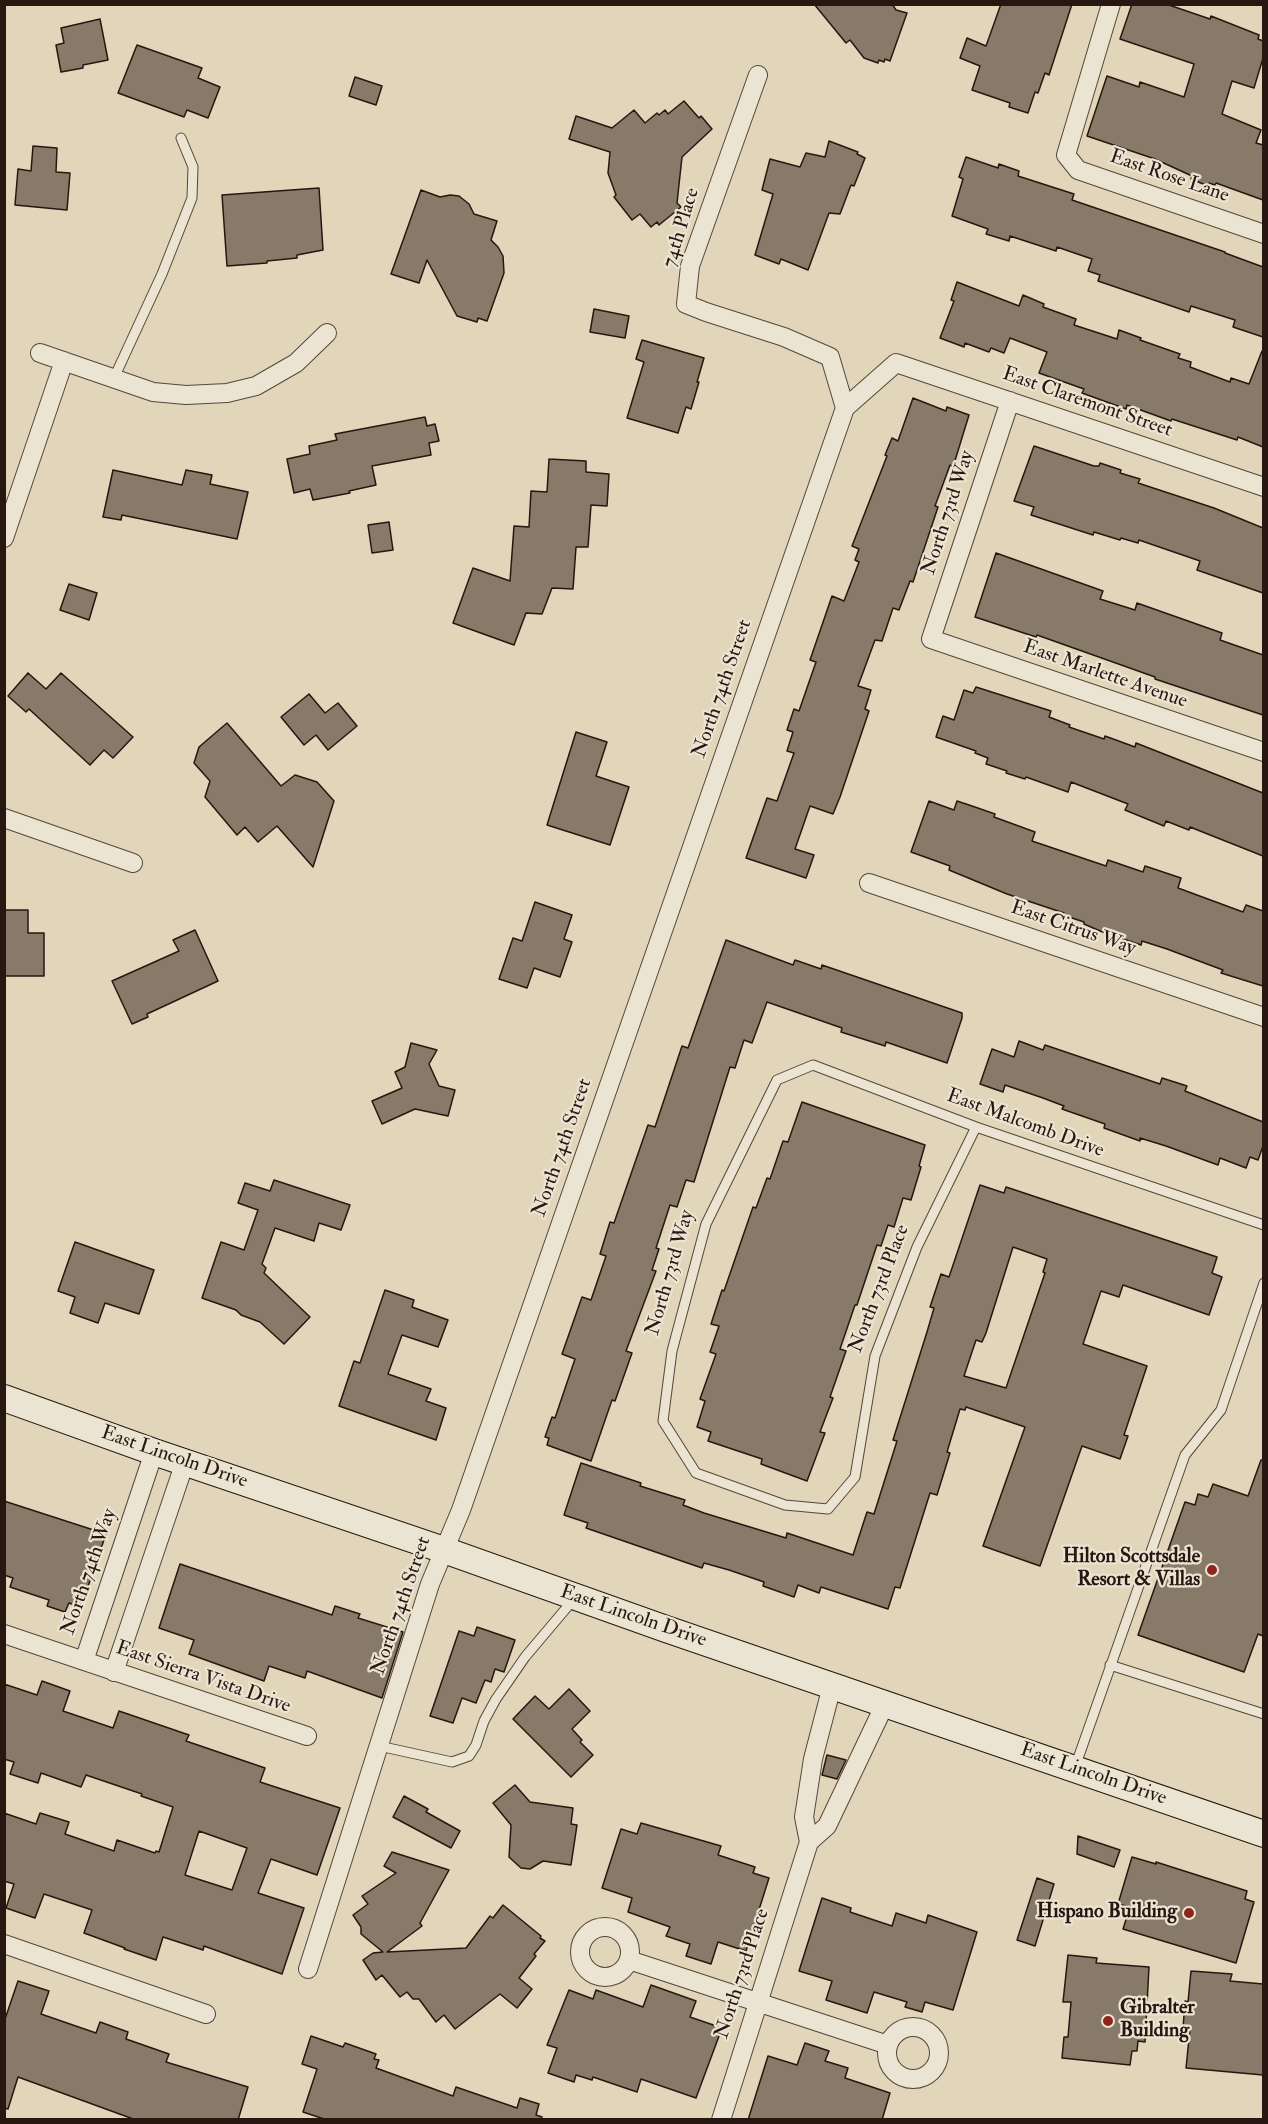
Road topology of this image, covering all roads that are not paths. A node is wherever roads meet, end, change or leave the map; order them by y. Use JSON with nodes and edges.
{"nodes":[{"id":1,"x":1111,"y":4,"type":"edge"},
{"id":2,"x":758,"y":75,"type":"dead end"},
{"id":3,"x":181,"y":138,"type":"dead end"},
{"id":4,"x":1263,"y":234,"type":"edge"},
{"id":5,"x":327,"y":333,"type":"dead end"},
{"id":6,"x":40,"y":353,"type":"dead end"},
{"id":7,"x":64,"y":361,"type":"junction"},
{"id":8,"x":896,"y":363,"type":"joint"},
{"id":9,"x":114,"y":378,"type":"junction"},
{"id":10,"x":1010,"y":400,"type":"junction"},
{"id":11,"x":845,"y":408,"type":"junction"},
{"id":12,"x":1263,"y":487,"type":"edge"},
{"id":13,"x":4,"y":538,"type":"edge"},
{"id":14,"x":931,"y":639,"type":"joint"},
{"id":15,"x":1263,"y":752,"type":"edge"},
{"id":16,"x":4,"y":818,"type":"edge"},
{"id":17,"x":133,"y":863,"type":"dead end"},
{"id":18,"x":869,"y":883,"type":"dead end"},
{"id":19,"x":1263,"y":1017,"type":"edge"},
{"id":20,"x":777,"y":1080,"type":"joint"},
{"id":21,"x":976,"y":1127,"type":"junction"},
{"id":22,"x":1263,"y":1225,"type":"edge"},
{"id":23,"x":1263,"y":1283,"type":"edge"},
{"id":24,"x":4,"y":1398,"type":"edge"},
{"id":25,"x":154,"y":1452,"type":"junction"},
{"id":26,"x":185,"y":1462,"type":"junction"},
{"id":27,"x":855,"y":1477,"type":"joint"},
{"id":28,"x":444,"y":1550,"type":"junction"},
{"id":29,"x":575,"y":1597,"type":"junction"},
{"id":30,"x":4,"y":1634,"type":"edge"},
{"id":31,"x":84,"y":1661,"type":"junction"},
{"id":32,"x":1110,"y":1665,"type":"junction"},
{"id":33,"x":114,"y":1672,"type":"junction"},
{"id":34,"x":832,"y":1686,"type":"junction"},
{"id":35,"x":885,"y":1704,"type":"junction"},
{"id":36,"x":1263,"y":1714,"type":"edge"},
{"id":37,"x":307,"y":1736,"type":"dead end"},
{"id":38,"x":379,"y":1746,"type":"junction"},
{"id":39,"x":1074,"y":1769,"type":"junction"},
{"id":40,"x":1263,"y":1834,"type":"edge"},
{"id":41,"x":809,"y":1842,"type":"junction"},
{"id":42,"x":4,"y":1944,"type":"edge"},
{"id":43,"x":629,"y":1960,"type":"dead end"},
{"id":44,"x":308,"y":1969,"type":"dead end"},
{"id":45,"x":757,"y":2002,"type":"junction"},
{"id":46,"x":206,"y":2014,"type":"dead end"},
{"id":47,"x":888,"y":2046,"type":"dead end"},
{"id":48,"x":721,"y":2120,"type":"edge"}],
"edges":[{"from":1,"to":4,"type":"street","name":"East Rose Lane"},
{"from":2,"to":11,"type":"street","name":"74th Place"},
{"from":3,"to":9,"type":"lane"},
{"from":5,"to":9,"type":"street"},
{"from":6,"to":7,"type":"street"},
{"from":7,"to":9,"type":"street"},
{"from":7,"to":13,"type":"street"},
{"from":8,"to":10,"type":"street","name":"East Claremont Street"},
{"from":8,"to":11,"type":"street","name":"North 74th Street"},
{"from":10,"to":12,"type":"street","name":"East Claremont Street"},
{"from":10,"to":14,"type":"street","name":"North 73rd Way"},
{"from":11,"to":28,"type":"street","name":"North 74th Street"},
{"from":14,"to":15,"type":"street","name":"East Marlette Avenue"},
{"from":16,"to":17,"type":"street"},
{"from":18,"to":19,"type":"street","name":"East Citrus Way"},
{"from":20,"to":21,"type":"lane","name":"East Malcomb Drive"},
{"from":20,"to":27,"type":"lane","name":"North 73rd Way"},
{"from":21,"to":22,"type":"lane","name":"East Malcomb Drive"},
{"from":21,"to":27,"type":"lane","name":"North 73rd Place"},
{"from":23,"to":32,"type":"lane"},
{"from":24,"to":25,"type":"main road","name":"East Lincoln Drive"},
{"from":25,"to":26,"type":"main road","name":"East Lincoln Drive"},
{"from":25,"to":31,"type":"street","name":"North 74th Way"},
{"from":26,"to":28,"type":"main road","name":"East Lincoln Drive"},
{"from":26,"to":33,"type":"street"},
{"from":28,"to":29,"type":"main road","name":"East Lincoln Drive"},
{"from":28,"to":38,"type":"street","name":"North 74th Street"},
{"from":29,"to":34,"type":"main road","name":"East Lincoln Drive"},
{"from":29,"to":38,"type":"lane"},
{"from":30,"to":31,"type":"street","name":"North 74th Way"},
{"from":31,"to":33,"type":"street","name":"East Sierra Vista Drive"},
{"from":32,"to":36,"type":"lane"},
{"from":32,"to":39,"type":"lane"},
{"from":33,"to":37,"type":"street","name":"East Sierra Vista Drive"},
{"from":34,"to":35,"type":"main road","name":"East Lincoln Drive"},
{"from":34,"to":41,"type":"street","name":"North 73rd Place"},
{"from":35,"to":39,"type":"main road","name":"East Lincoln Drive"},
{"from":35,"to":41,"type":"street","name":"North 73rd Place"},
{"from":38,"to":44,"type":"street","name":"North 74th Street"},
{"from":39,"to":40,"type":"main road","name":"East Lincoln Drive"},
{"from":41,"to":45,"type":"street","name":"North 73rd Place"},
{"from":42,"to":46,"type":"street"},
{"from":43,"to":45,"type":"street"},
{"from":45,"to":47,"type":"street"},
{"from":45,"to":48,"type":"street","name":"North 73rd Place"}]}
